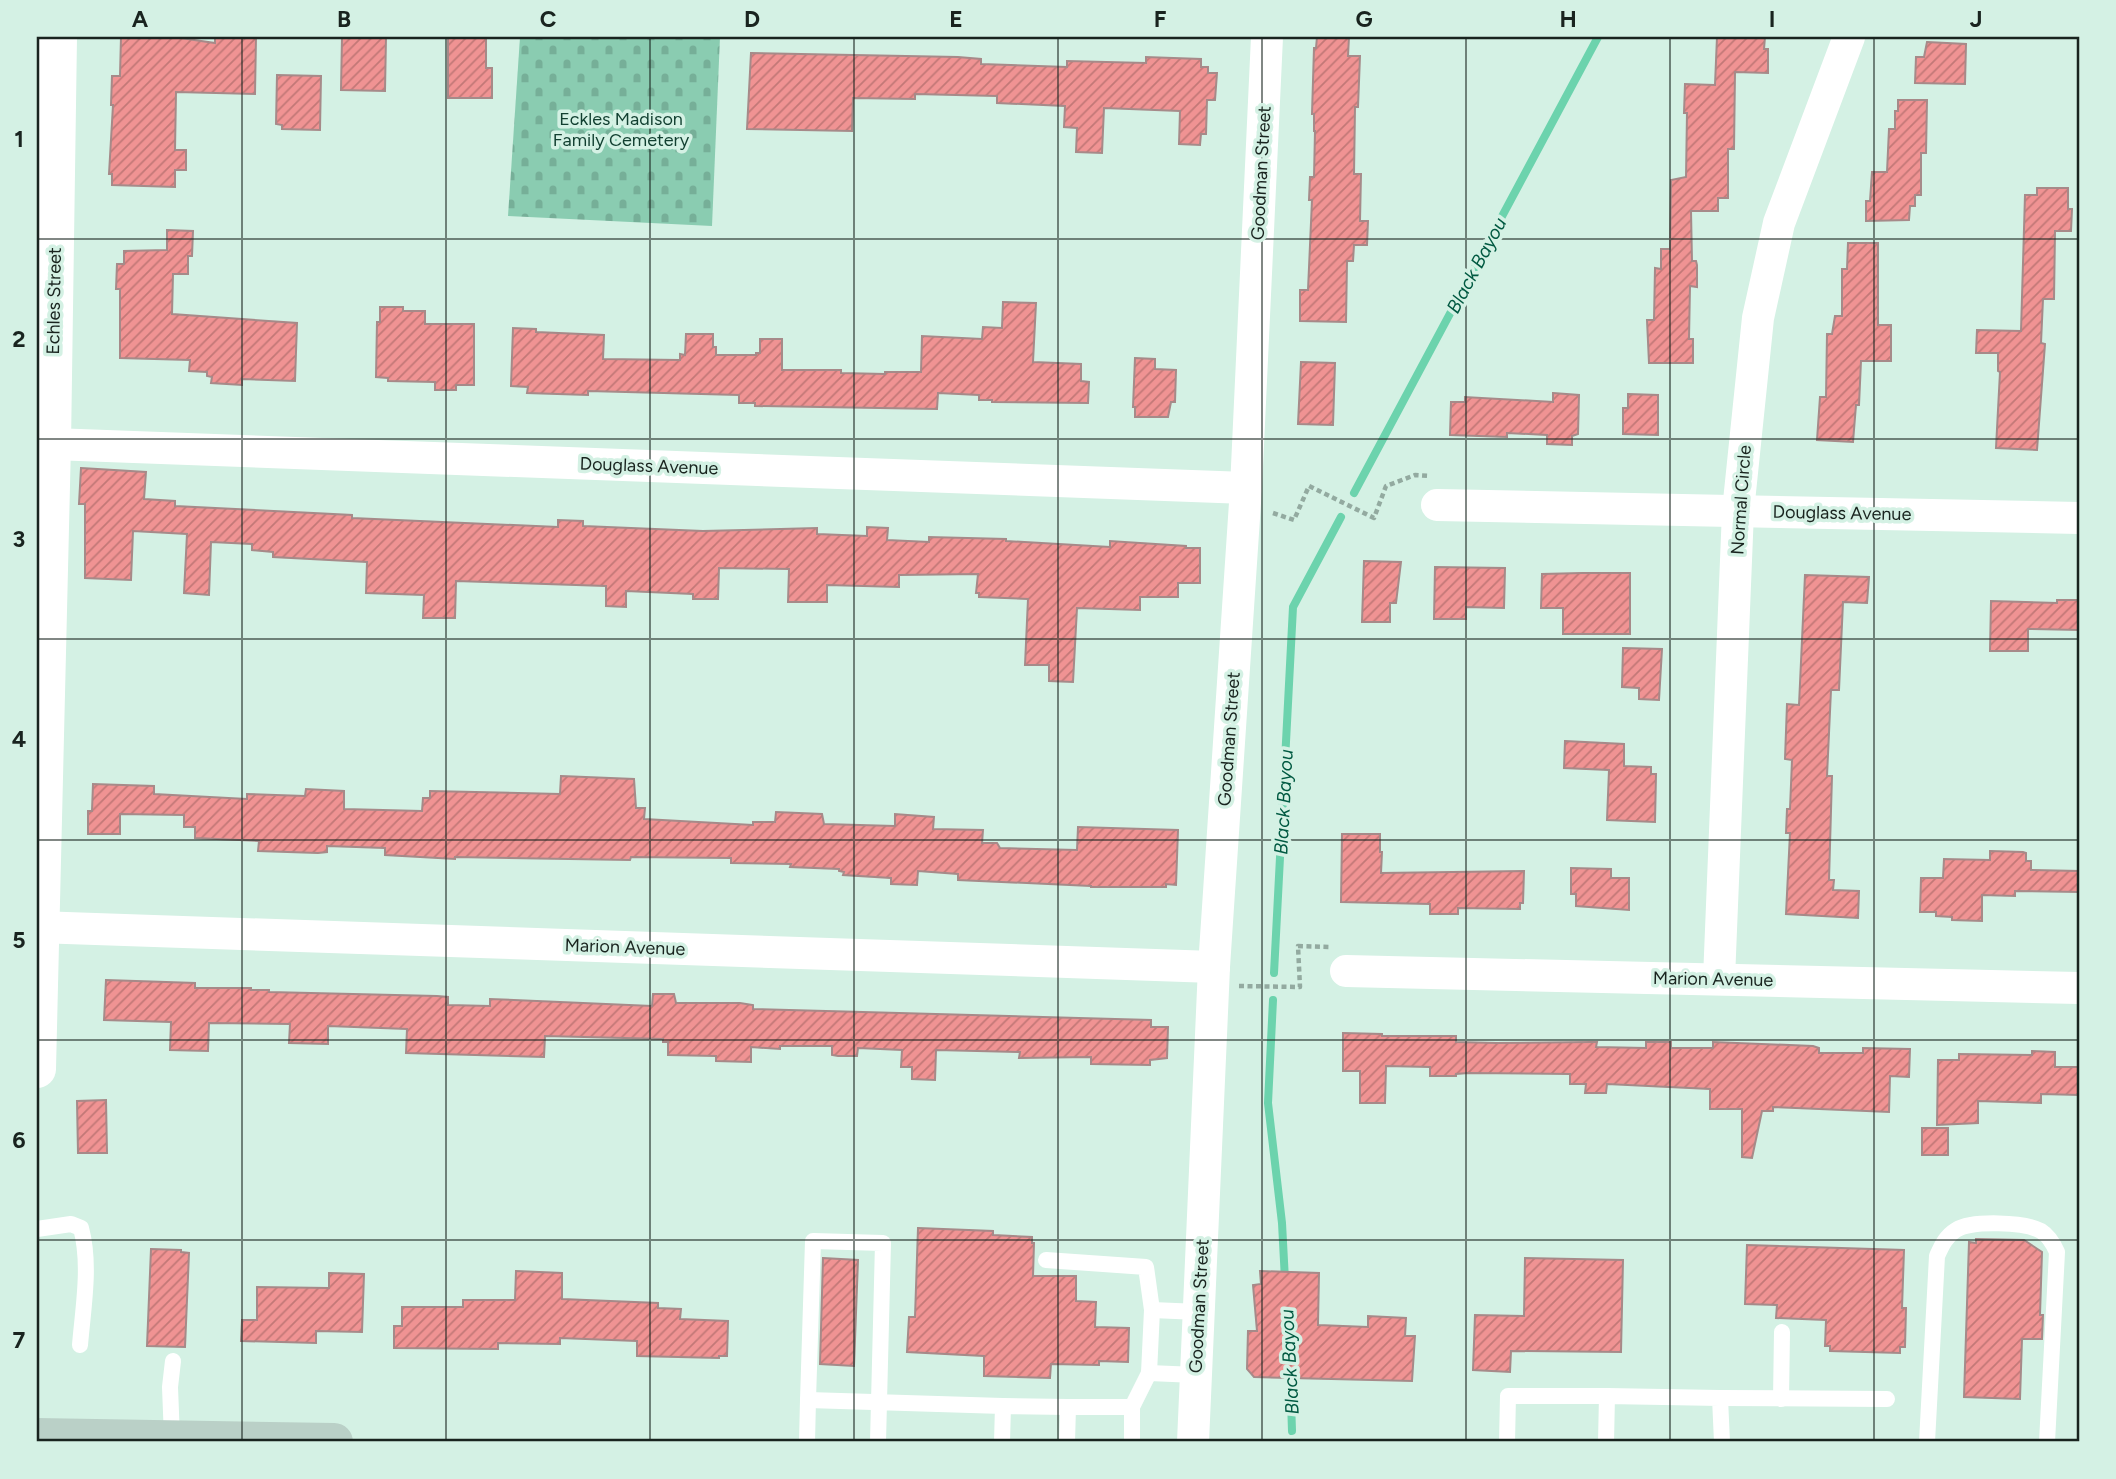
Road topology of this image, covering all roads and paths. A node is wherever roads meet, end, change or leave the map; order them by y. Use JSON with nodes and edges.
{"nodes":[{"id":1,"x":58,"y":37,"type":"edge"},
{"id":2,"x":1267,"y":37,"type":"edge"},
{"id":3,"x":1849,"y":37,"type":"edge"},
{"id":4,"x":46,"y":232,"type":"edge"},
{"id":5,"x":52,"y":444,"type":"junction"},
{"id":6,"x":44,"y":485,"type":"edge"},
{"id":7,"x":1246,"y":496,"type":"junction"},
{"id":8,"x":1437,"y":505,"type":"joint"},
{"id":9,"x":1738,"y":511,"type":"junction"},
{"id":10,"x":2079,"y":518,"type":"edge"},
{"id":11,"x":38,"y":927,"type":"edge"},
{"id":12,"x":1226,"y":970,"type":"junction"},
{"id":13,"x":1346,"y":971,"type":"joint"},
{"id":14,"x":1718,"y":979,"type":"junction"},
{"id":15,"x":2079,"y":988,"type":"edge"},
{"id":16,"x":37,"y":1069,"type":"edge"},
{"id":17,"x":37,"y":1229,"type":"edge"},
{"id":18,"x":1046,"y":1261,"type":"dead end"},
{"id":19,"x":1152,"y":1310,"type":"junction"},
{"id":20,"x":1199,"y":1312,"type":"junction"},
{"id":21,"x":1782,"y":1332,"type":"dead end"},
{"id":22,"x":80,"y":1345,"type":"dead end"},
{"id":23,"x":173,"y":1362,"type":"dead end"},
{"id":24,"x":1149,"y":1373,"type":"junction"},
{"id":25,"x":1196,"y":1375,"type":"junction"},
{"id":26,"x":1607,"y":1396,"type":"junction"},
{"id":27,"x":1720,"y":1398,"type":"junction"},
{"id":28,"x":1781,"y":1399,"type":"junction"},
{"id":29,"x":1887,"y":1399,"type":"dead end"},
{"id":30,"x":808,"y":1401,"type":"junction"},
{"id":31,"x":880,"y":1402,"type":"junction"},
{"id":32,"x":1003,"y":1406,"type":"junction"},
{"id":33,"x":1068,"y":1407,"type":"junction"},
{"id":34,"x":1132,"y":1407,"type":"junction"},
{"id":35,"x":37,"y":1437,"type":"edge"},
{"id":36,"x":172,"y":1438,"type":"junction"},
{"id":37,"x":334,"y":1442,"type":"edge"},
{"id":38,"x":807,"y":1442,"type":"edge"},
{"id":39,"x":878,"y":1442,"type":"edge"},
{"id":40,"x":1002,"y":1442,"type":"edge"},
{"id":41,"x":1067,"y":1442,"type":"edge"},
{"id":42,"x":1132,"y":1442,"type":"edge"},
{"id":43,"x":1193,"y":1442,"type":"edge"},
{"id":44,"x":1507,"y":1442,"type":"edge"},
{"id":45,"x":1606,"y":1442,"type":"edge"},
{"id":46,"x":1722,"y":1442,"type":"edge"},
{"id":47,"x":1927,"y":1442,"type":"edge"},
{"id":48,"x":2047,"y":1442,"type":"edge"}],
"edges":[{"from":1,"to":4,"type":"street","name":"Echles Street"},
{"from":2,"to":7,"type":"street","name":"Goodman Street"},
{"from":3,"to":9,"type":"street","name":"Normal Circle"},
{"from":4,"to":5,"type":"street","name":"Echles Street"},
{"from":5,"to":6,"type":"street","name":"Echles Street"},
{"from":5,"to":7,"type":"street","name":"Douglass Avenue"},
{"from":6,"to":11,"type":"street","name":"Echles Street"},
{"from":7,"to":8,"type":"path"},
{"from":7,"to":12,"type":"street","name":"Goodman Street"},
{"from":8,"to":9,"type":"street","name":"Douglass Avenue"},
{"from":9,"to":10,"type":"street","name":"Douglass Avenue"},
{"from":9,"to":14,"type":"street","name":"Normal Circle"},
{"from":11,"to":12,"type":"street","name":"Marion Avenue"},
{"from":11,"to":16,"type":"street","name":"Echles Street"},
{"from":12,"to":13,"type":"path"},
{"from":12,"to":20,"type":"street","name":"Goodman Street"},
{"from":13,"to":14,"type":"street","name":"Marion Avenue"},
{"from":14,"to":15,"type":"street","name":"Marion Avenue"},
{"from":17,"to":22,"type":"lane"},
{"from":18,"to":19,"type":"lane"},
{"from":19,"to":20,"type":"lane"},
{"from":19,"to":24,"type":"lane"},
{"from":20,"to":25,"type":"street","name":"Goodman Street"},
{"from":21,"to":28,"type":"lane"},
{"from":23,"to":36,"type":"lane"},
{"from":24,"to":25,"type":"lane"},
{"from":24,"to":34,"type":"lane"},
{"from":25,"to":43,"type":"street","name":"Goodman Street"},
{"from":26,"to":27,"type":"lane"},
{"from":26,"to":44,"type":"lane"},
{"from":26,"to":45,"type":"lane"},
{"from":27,"to":28,"type":"lane"},
{"from":27,"to":46,"type":"lane"},
{"from":28,"to":29,"type":"lane"},
{"from":30,"to":31,"type":"lane"},
{"from":30,"to":31,"type":"lane"},
{"from":30,"to":38,"type":"lane"},
{"from":31,"to":32,"type":"lane"},
{"from":31,"to":39,"type":"lane"},
{"from":32,"to":33,"type":"lane"},
{"from":32,"to":40,"type":"lane"},
{"from":33,"to":34,"type":"lane"},
{"from":33,"to":41,"type":"lane"},
{"from":34,"to":42,"type":"lane"},
{"from":35,"to":36,"type":"main road"},
{"from":36,"to":37,"type":"main road"},
{"from":47,"to":48,"type":"lane"}]}
